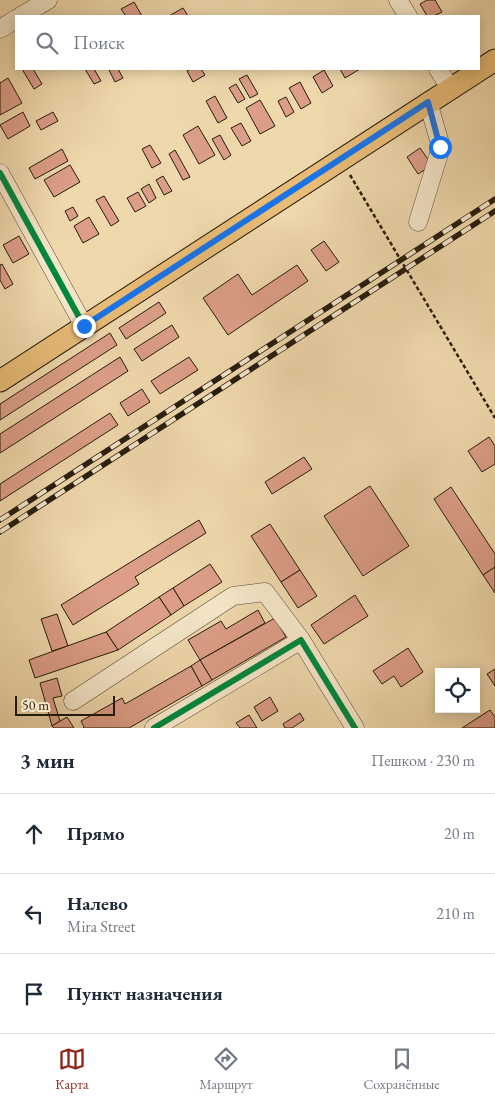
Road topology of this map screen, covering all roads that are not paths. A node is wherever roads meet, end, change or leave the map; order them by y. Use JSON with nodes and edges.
{"nodes":[{"id":1,"x":48,"y":0,"type":"edge"},
{"id":2,"x":398,"y":0,"type":"edge"},
{"id":3,"x":23,"y":15,"type":"edge"},
{"id":4,"x":407,"y":15,"type":"edge"},
{"id":5,"x":15,"y":20,"type":"edge"},
{"id":6,"x":0,"y":28,"type":"edge"},
{"id":7,"x":495,"y":60,"type":"edge"},
{"id":8,"x":480,"y":69,"type":"edge"},
{"id":9,"x":439,"y":70,"type":"edge"},
{"id":10,"x":479,"y":70,"type":"edge"},
{"id":11,"x":450,"y":88,"type":"junction"},
{"id":12,"x":428,"y":102,"type":"junction"},
{"id":13,"x":0,"y":173,"type":"edge"},
{"id":14,"x":418,"y":222,"type":"dead end"},
{"id":15,"x":84,"y":326,"type":"junction"},
{"id":16,"x":0,"y":381,"type":"edge"},
{"id":17,"x":301,"y":640,"type":"junction"},
{"id":18,"x":73,"y":701,"type":"dead end"},
{"id":19,"x":154,"y":728,"type":"edge"},
{"id":20,"x":355,"y":728,"type":"edge"}],
"edges":[{"from":1,"to":3,"type":"street"},
{"from":2,"to":4,"type":"street"},
{"from":5,"to":6,"type":"street"},
{"from":7,"to":8,"type":"main road"},
{"from":9,"to":11,"type":"street"},
{"from":10,"to":11,"type":"main road"},
{"from":11,"to":12,"type":"main road"},
{"from":12,"to":14,"type":"street"},
{"from":12,"to":15,"type":"main road"},
{"from":13,"to":15,"type":"street"},
{"from":15,"to":16,"type":"main road"},
{"from":17,"to":18,"type":"street"},
{"from":17,"to":19,"type":"street"},
{"from":17,"to":20,"type":"street"}]}
